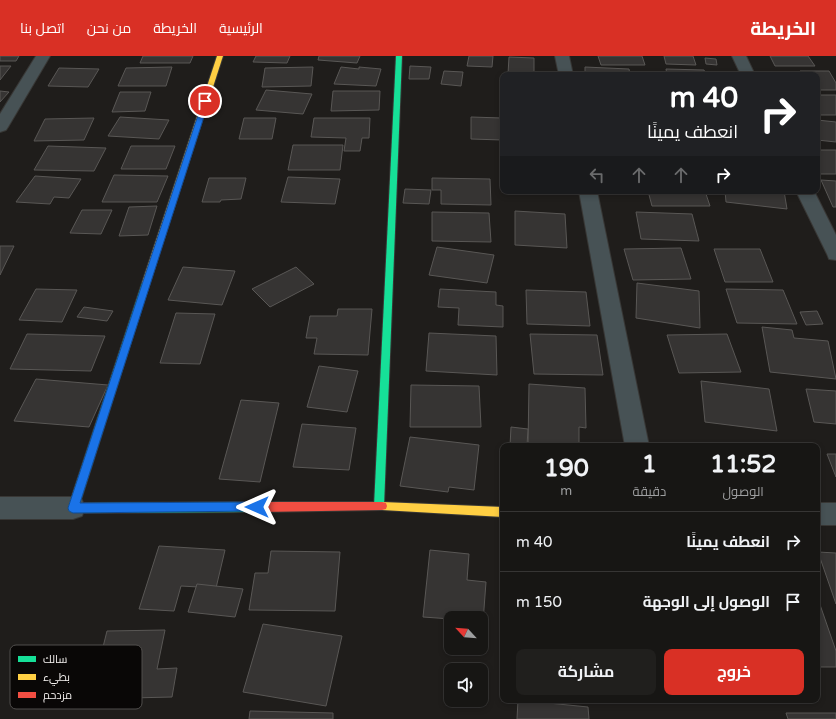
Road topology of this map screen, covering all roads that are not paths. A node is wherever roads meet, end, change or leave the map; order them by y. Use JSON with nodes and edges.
{"nodes":[{"id":1,"x":43,"y":56,"type":"edge"},
{"id":2,"x":220,"y":56,"type":"edge"},
{"id":3,"x":399,"y":56,"type":"edge"},
{"id":4,"x":562,"y":56,"type":"edge"},
{"id":5,"x":739,"y":56,"type":"edge"},
{"id":6,"x":565,"y":72,"type":"edge"},
{"id":7,"x":747,"y":72,"type":"edge"},
{"id":8,"x":0,"y":127,"type":"edge"},
{"id":9,"x":589,"y":194,"type":"edge"},
{"id":10,"x":806,"y":194,"type":"edge"},
{"id":11,"x":836,"y":254,"type":"edge"},
{"id":12,"x":635,"y":443,"type":"edge"},
{"id":13,"x":379,"y":506,"type":"junction"},
{"id":14,"x":0,"y":508,"type":"edge"},
{"id":15,"x":73,"y":508,"type":"junction"},
{"id":16,"x":500,"y":512,"type":"edge"},
{"id":17,"x":820,"y":514,"type":"edge"},
{"id":18,"x":836,"y":514,"type":"edge"}],
"edges":[{"from":1,"to":8,"type":"street"},
{"from":2,"to":15,"type":"street"},
{"from":3,"to":13,"type":"street"},
{"from":4,"to":6,"type":"street"},
{"from":5,"to":7,"type":"street"},
{"from":9,"to":12,"type":"street"},
{"from":10,"to":11,"type":"street"},
{"from":13,"to":15,"type":"street"},
{"from":13,"to":16,"type":"street"},
{"from":14,"to":15,"type":"street"},
{"from":17,"to":18,"type":"street"}]}
